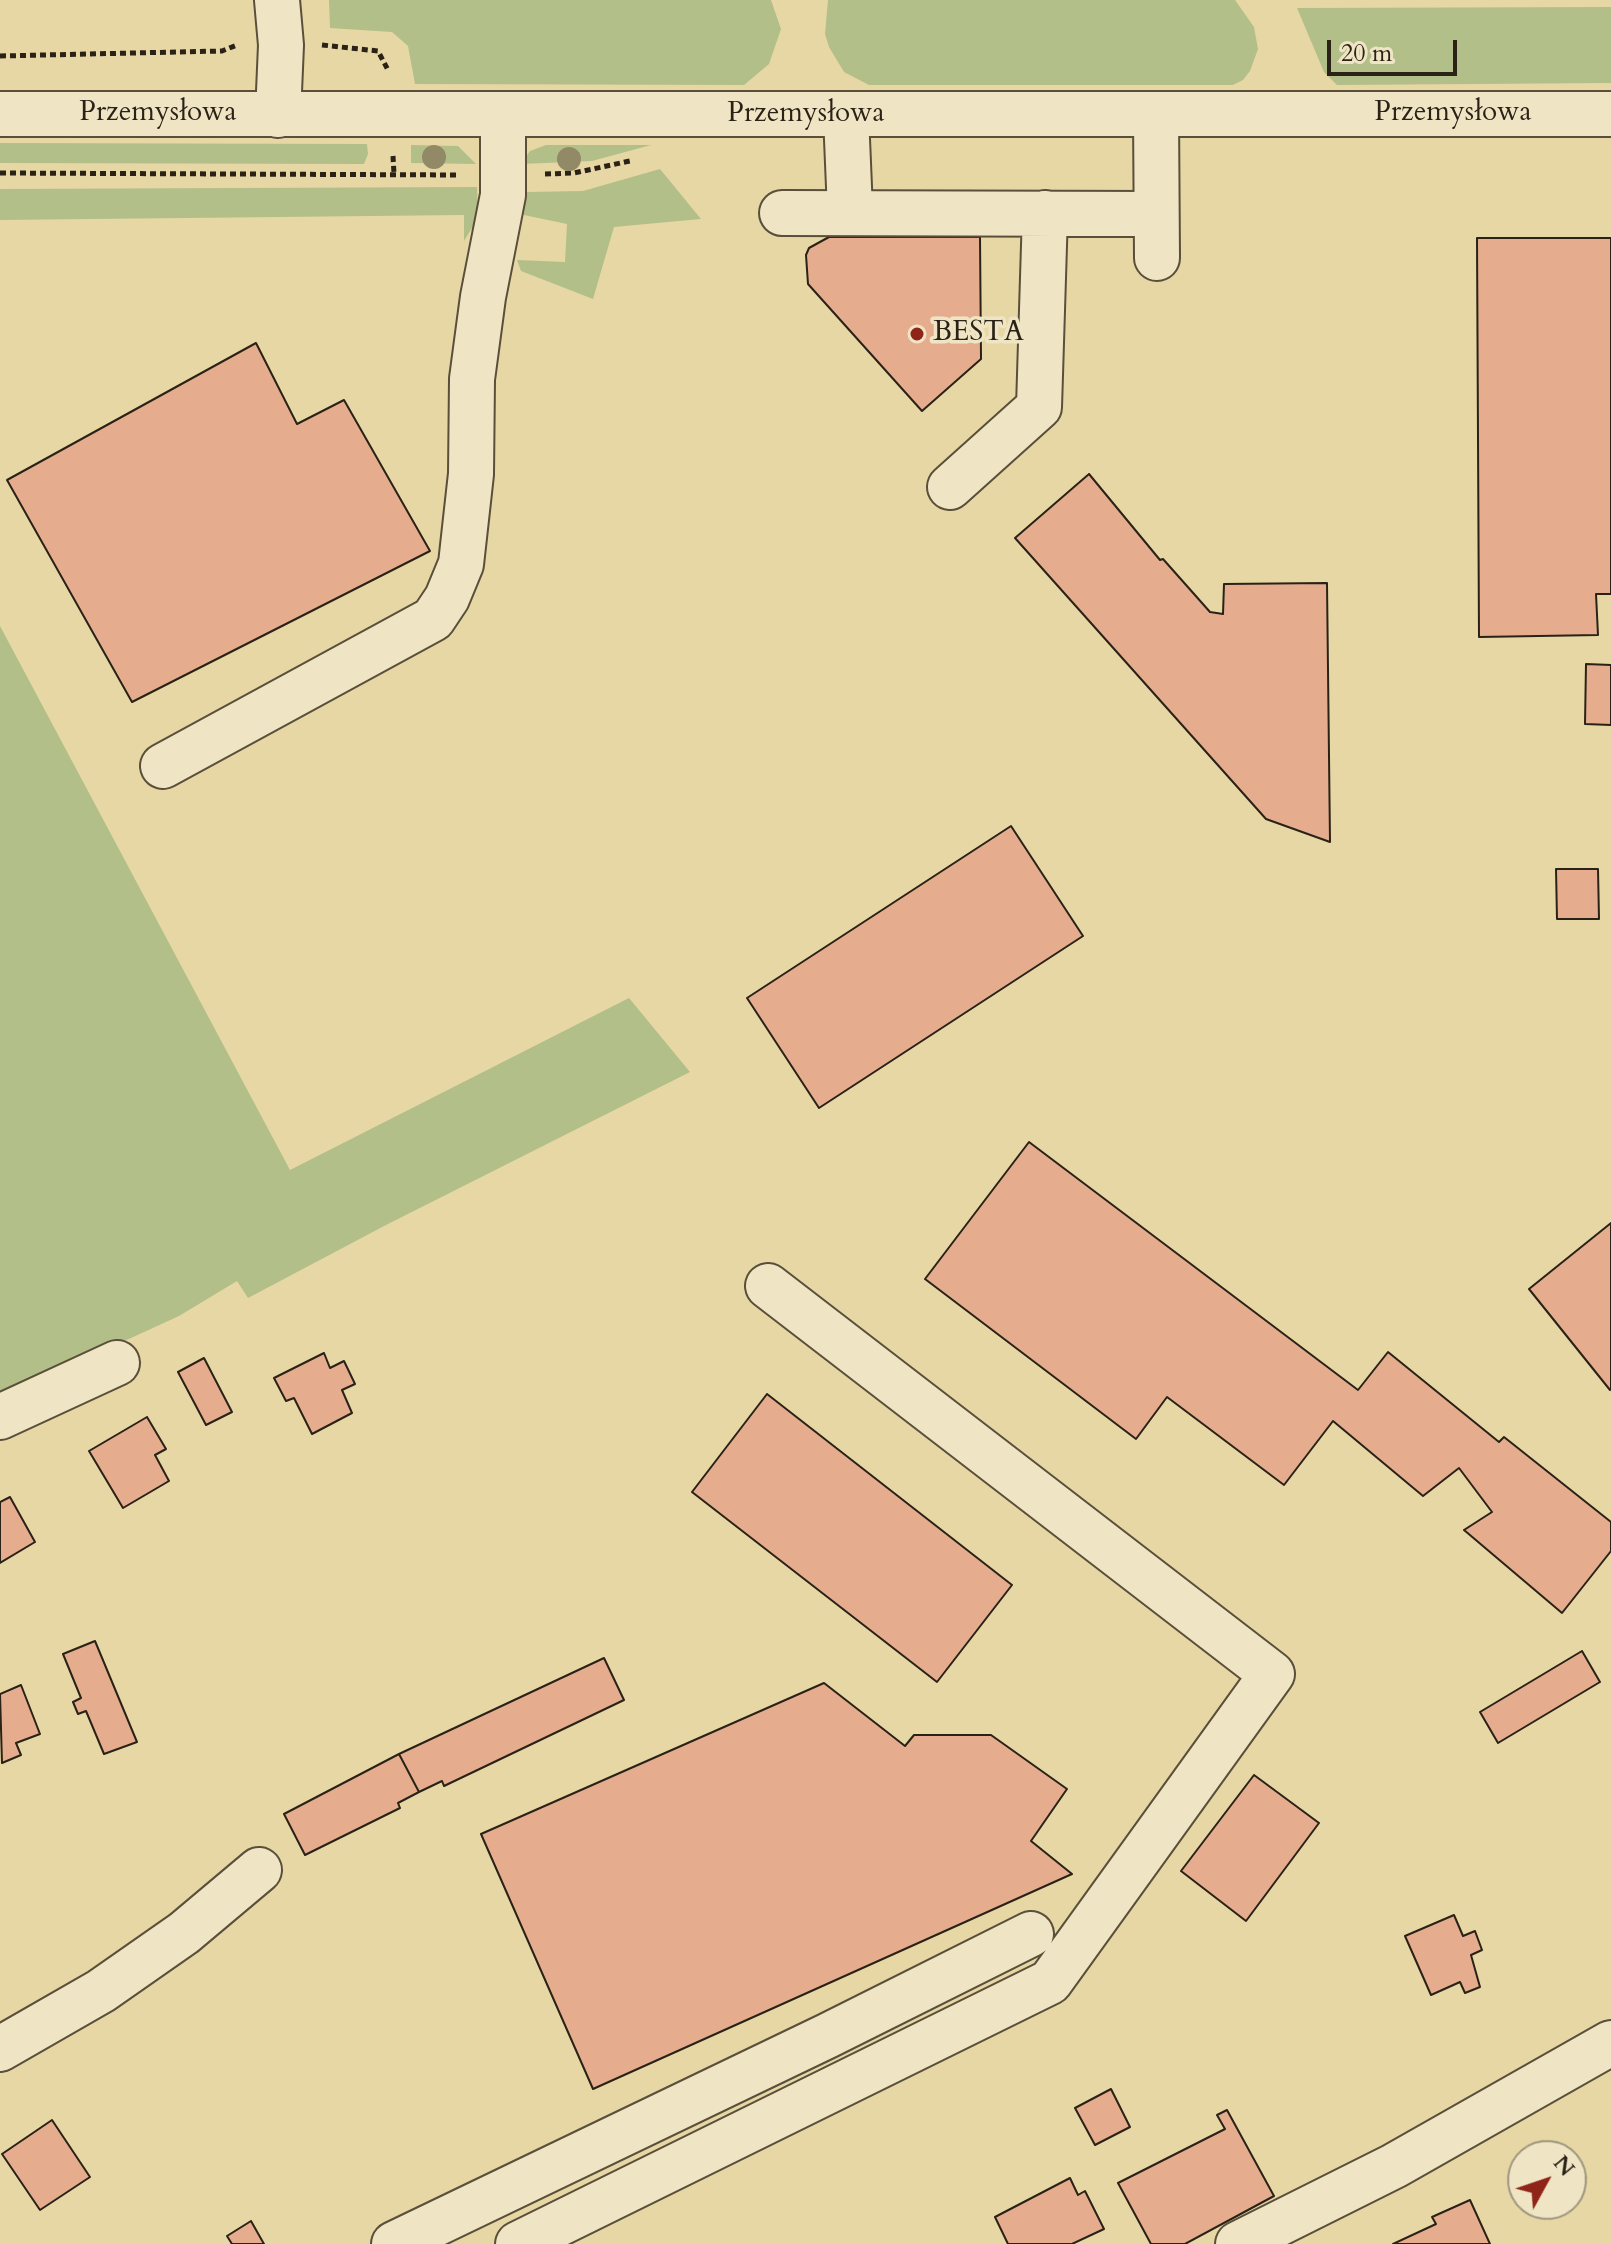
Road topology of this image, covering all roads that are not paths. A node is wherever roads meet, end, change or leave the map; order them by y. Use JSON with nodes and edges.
{"nodes":[{"id":1,"x":277,"y":0,"type":"edge"},
{"id":2,"x":0,"y":114,"type":"edge"},
{"id":3,"x":1156,"y":114,"type":"junction"},
{"id":4,"x":1611,"y":114,"type":"edge"},
{"id":5,"x":278,"y":115,"type":"junction"},
{"id":6,"x":503,"y":115,"type":"junction"},
{"id":7,"x":846,"y":115,"type":"junction"},
{"id":8,"x":850,"y":211,"type":"junction"},
{"id":9,"x":782,"y":213,"type":"dead end"},
{"id":10,"x":1045,"y":213,"type":"junction"},
{"id":11,"x":1156,"y":214,"type":"junction"},
{"id":12,"x":1157,"y":258,"type":"dead end"},
{"id":13,"x":950,"y":487,"type":"dead end"},
{"id":14,"x":163,"y":766,"type":"dead end"},
{"id":15,"x":768,"y":1286,"type":"dead end"},
{"id":16,"x":117,"y":1363,"type":"dead end"},
{"id":17,"x":0,"y":1417,"type":"edge"},
{"id":18,"x":259,"y":1870,"type":"dead end"},
{"id":19,"x":1031,"y":1934,"type":"dead end"},
{"id":20,"x":1611,"y":2043,"type":"edge"},
{"id":21,"x":0,"y":2049,"type":"edge"},
{"id":22,"x":394,"y":2244,"type":"edge"},
{"id":23,"x":518,"y":2244,"type":"edge"},
{"id":24,"x":1238,"y":2244,"type":"edge"}],
"edges":[{"from":1,"to":5,"type":"street"},
{"from":2,"to":5,"type":"street","name":"Przemysłowa"},
{"from":3,"to":4,"type":"street","name":"Przemysłowa"},
{"from":3,"to":7,"type":"street","name":"Przemysłowa"},
{"from":3,"to":11,"type":"street"},
{"from":5,"to":6,"type":"street","name":"Przemysłowa"},
{"from":6,"to":7,"type":"street","name":"Przemysłowa"},
{"from":6,"to":14,"type":"street"},
{"from":7,"to":8,"type":"street"},
{"from":8,"to":9,"type":"street"},
{"from":8,"to":10,"type":"street"},
{"from":10,"to":11,"type":"street"},
{"from":10,"to":13,"type":"street"},
{"from":11,"to":12,"type":"street"},
{"from":15,"to":23,"type":"street"},
{"from":16,"to":17,"type":"street"},
{"from":18,"to":21,"type":"street"},
{"from":19,"to":22,"type":"street"},
{"from":20,"to":24,"type":"street"}]}
